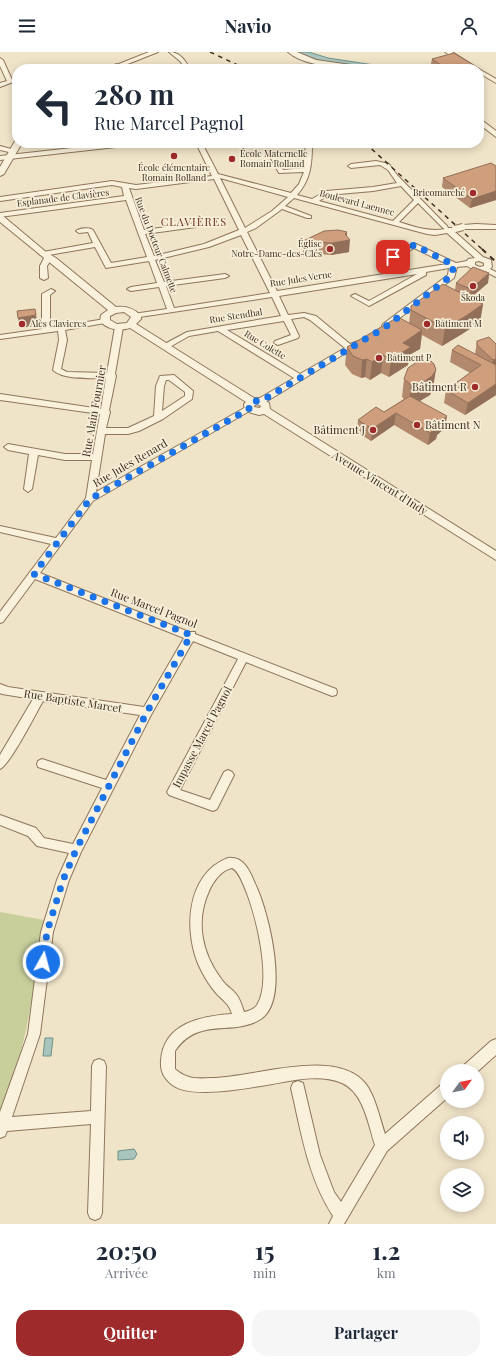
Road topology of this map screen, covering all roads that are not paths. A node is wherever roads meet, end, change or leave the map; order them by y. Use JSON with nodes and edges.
{"nodes":[{"id":1,"x":155,"y":52,"type":"edge"},
{"id":2,"x":172,"y":52,"type":"edge"},
{"id":3,"x":293,"y":52,"type":"edge"},
{"id":4,"x":448,"y":52,"type":"edge"},
{"id":5,"x":0,"y":60,"type":"edge"},
{"id":6,"x":126,"y":64,"type":"edge"},
{"id":7,"x":184,"y":64,"type":"edge"},
{"id":8,"x":330,"y":64,"type":"edge"},
{"id":9,"x":468,"y":64,"type":"edge"},
{"id":10,"x":484,"y":74,"type":"edge"},
{"id":11,"x":9,"y":80,"type":"junction"},
{"id":12,"x":12,"y":80,"type":"edge"},
{"id":13,"x":496,"y":81,"type":"edge"},
{"id":14,"x":0,"y":85,"type":"edge"},
{"id":15,"x":484,"y":124,"type":"edge"},
{"id":16,"x":496,"y":135,"type":"edge"},
{"id":17,"x":15,"y":148,"type":"edge"},
{"id":18,"x":83,"y":148,"type":"edge"},
{"id":19,"x":204,"y":148,"type":"edge"},
{"id":20,"x":309,"y":148,"type":"edge"},
{"id":21,"x":270,"y":151,"type":"dead end"},
{"id":22,"x":0,"y":152,"type":"edge"},
{"id":23,"x":11,"y":155,"type":"junction"},
{"id":24,"x":351,"y":166,"type":"dead end"},
{"id":25,"x":307,"y":170,"type":"junction"},
{"id":26,"x":0,"y":174,"type":"edge"},
{"id":27,"x":215,"y":174,"type":"junction"},
{"id":28,"x":402,"y":184,"type":"junction"},
{"id":29,"x":125,"y":185,"type":"junction"},
{"id":30,"x":293,"y":195,"type":"junction"},
{"id":31,"x":128,"y":198,"type":"junction"},
{"id":32,"x":0,"y":199,"type":"edge"},
{"id":33,"x":418,"y":199,"type":"junction"},
{"id":34,"x":314,"y":201,"type":"junction"},
{"id":35,"x":282,"y":207,"type":"junction"},
{"id":36,"x":0,"y":216,"type":"edge"},
{"id":37,"x":309,"y":217,"type":"dead end"},
{"id":38,"x":395,"y":222,"type":"junction"},
{"id":39,"x":196,"y":225,"type":"dead end"},
{"id":40,"x":496,"y":227,"type":"edge"},
{"id":41,"x":449,"y":229,"type":"junction"},
{"id":42,"x":79,"y":231,"type":"dead end"},
{"id":43,"x":243,"y":231,"type":"junction"},
{"id":44,"x":142,"y":232,"type":"junction"},
{"id":45,"x":98,"y":244,"type":"junction"},
{"id":46,"x":45,"y":257,"type":"junction"},
{"id":47,"x":393,"y":257,"type":"dead end"},
{"id":48,"x":152,"y":259,"type":"junction"},
{"id":49,"x":480,"y":259,"type":"junction"},
{"id":50,"x":470,"y":263,"type":"junction"},
{"id":51,"x":454,"y":265,"type":"junction"},
{"id":52,"x":429,"y":269,"type":"junction"},
{"id":53,"x":485,"y":269,"type":"junction"},
{"id":54,"x":496,"y":275,"type":"edge"},
{"id":55,"x":225,"y":276,"type":"dead end"},
{"id":56,"x":44,"y":278,"type":"dead end"},
{"id":57,"x":162,"y":284,"type":"junction"},
{"id":58,"x":131,"y":289,"type":"dead end"},
{"id":59,"x":50,"y":291,"type":"dead end"},
{"id":60,"x":274,"y":294,"type":"junction"},
{"id":61,"x":355,"y":296,"type":"dead end"},
{"id":62,"x":171,"y":310,"type":"junction"},
{"id":63,"x":110,"y":315,"type":"junction"},
{"id":64,"x":136,"y":316,"type":"junction"},
{"id":65,"x":286,"y":319,"type":"junction"},
{"id":66,"x":131,"y":325,"type":"junction"},
{"id":67,"x":119,"y":328,"type":"junction"},
{"id":68,"x":61,"y":329,"type":"junction"},
{"id":69,"x":220,"y":329,"type":"junction"},
{"id":70,"x":46,"y":331,"type":"junction"},
{"id":71,"x":377,"y":332,"type":"edge"},
{"id":72,"x":0,"y":337,"type":"edge"},
{"id":73,"x":364,"y":340,"type":"edge"},
{"id":74,"x":278,"y":343,"type":"dead end"},
{"id":75,"x":165,"y":346,"type":"junction"},
{"id":76,"x":350,"y":348,"type":"junction"},
{"id":77,"x":112,"y":376,"type":"junction"},
{"id":78,"x":300,"y":378,"type":"junction"},
{"id":79,"x":0,"y":397,"type":"edge"},
{"id":80,"x":257,"y":405,"type":"junction"},
{"id":81,"x":106,"y":412,"type":"junction"},
{"id":82,"x":158,"y":416,"type":"junction"},
{"id":83,"x":102,"y":431,"type":"junction"},
{"id":84,"x":8,"y":448,"type":"dead end"},
{"id":85,"x":34,"y":452,"type":"junction"},
{"id":86,"x":98,"y":456,"type":"junction"},
{"id":87,"x":28,"y":489,"type":"dead end"},
{"id":88,"x":90,"y":499,"type":"junction"},
{"id":89,"x":0,"y":529,"type":"edge"},
{"id":90,"x":58,"y":542,"type":"junction"},
{"id":91,"x":496,"y":556,"type":"edge"},
{"id":92,"x":34,"y":574,"type":"junction"},
{"id":93,"x":0,"y":619,"type":"edge"},
{"id":94,"x":191,"y":635,"type":"junction"},
{"id":95,"x":244,"y":657,"type":"junction"},
{"id":96,"x":0,"y":688,"type":"edge"},
{"id":97,"x":332,"y":692,"type":"dead end"},
{"id":98,"x":40,"y":696,"type":"junction"},
{"id":99,"x":147,"y":712,"type":"junction"},
{"id":100,"x":0,"y":764,"type":"edge"},
{"id":101,"x":42,"y":764,"type":"dead end"},
{"id":102,"x":228,"y":775,"type":"dead end"},
{"id":103,"x":110,"y":786,"type":"junction"},
{"id":104,"x":0,"y":820,"type":"edge"},
{"id":105,"x":76,"y":850,"type":"junction"},
{"id":106,"x":240,"y":1020,"type":"junction"},
{"id":107,"x":496,"y":1046,"type":"edge"},
{"id":108,"x":476,"y":1064,"type":"edge"},
{"id":109,"x":99,"y":1066,"type":"dead end"},
{"id":110,"x":298,"y":1088,"type":"dead end"},
{"id":111,"x":440,"y":1095,"type":"edge"},
{"id":112,"x":98,"y":1117,"type":"junction"},
{"id":113,"x":1,"y":1128,"type":"edge"},
{"id":114,"x":382,"y":1146,"type":"junction"},
{"id":115,"x":95,"y":1213,"type":"dead end"},
{"id":116,"x":339,"y":1220,"type":"edge"}],
"edges":[{"from":1,"to":6,"type":"street"},
{"from":2,"to":7,"type":"street"},
{"from":3,"to":8,"type":"street"},
{"from":4,"to":9,"type":"street"},
{"from":5,"to":11,"type":"street"},
{"from":10,"to":13,"type":"street"},
{"from":11,"to":12,"type":"street"},
{"from":11,"to":14,"type":"street"},
{"from":15,"to":16,"type":"street"},
{"from":17,"to":23,"type":"street"},
{"from":18,"to":23,"type":"street"},
{"from":19,"to":27,"type":"street"},
{"from":20,"to":25,"type":"street"},
{"from":21,"to":25,"type":"street"},
{"from":22,"to":23,"type":"street"},
{"from":22,"to":23,"type":"street"},
{"from":23,"to":26,"type":"street"},
{"from":24,"to":28,"type":"street"},
{"from":25,"to":30,"type":"street"},
{"from":27,"to":29,"type":"street","name":"Esplanade de Clavières"},
{"from":27,"to":29,"type":"street","name":"Esplanade de Clavières"},
{"from":27,"to":30,"type":"street","name":"Boulevard Laennec"},
{"from":27,"to":43,"type":"street"},
{"from":28,"to":33,"type":"street"},
{"from":28,"to":34,"type":"street"},
{"from":29,"to":31,"type":"street","name":"Rue du Docteur Calmette"},
{"from":29,"to":32,"type":"street","name":"Esplanade de Clavières"},
{"from":30,"to":34,"type":"street","name":"Boulevard Laennec"},
{"from":30,"to":35,"type":"street"},
{"from":31,"to":36,"type":"street","name":"Esplanade de Clavières"},
{"from":31,"to":44,"type":"street","name":"Rue du Docteur Calmette"},
{"from":33,"to":38,"type":"street"},
{"from":33,"to":41,"type":"street"},
{"from":34,"to":38,"type":"street","name":"Boulevard Laennec"},
{"from":35,"to":37,"type":"street"},
{"from":35,"to":43,"type":"street"},
{"from":36,"to":46,"type":"street"},
{"from":38,"to":41,"type":"street","name":"Boulevard Laennec"},
{"from":39,"to":44,"type":"street"},
{"from":40,"to":41,"type":"street","name":"Boulevard Laennec","bridge":true},
{"from":41,"to":49,"type":"street"},
{"from":42,"to":45,"type":"street"},
{"from":43,"to":48,"type":"street"},
{"from":43,"to":60,"type":"street"},
{"from":44,"to":48,"type":"street","name":"Rue du Docteur Calmette"},
{"from":45,"to":46,"type":"street"},
{"from":45,"to":48,"type":"street"},
{"from":46,"to":56,"type":"street"},
{"from":46,"to":63,"type":"street"},
{"from":47,"to":51,"type":"street"},
{"from":48,"to":57,"type":"street","name":"Rue du Docteur Calmette"},
{"from":49,"to":50,"type":"street"},
{"from":49,"to":53,"type":"street"},
{"from":50,"to":51,"type":"street","name":"Rue Jules Verne"},
{"from":50,"to":53,"type":"street"},
{"from":51,"to":52,"type":"street","name":"Rue Jules Verne"},
{"from":51,"to":71,"type":"street"},
{"from":52,"to":60,"type":"street","name":"Rue Jules Verne"},
{"from":52,"to":61,"type":"street"},
{"from":53,"to":54,"type":"street"},
{"from":55,"to":57,"type":"street"},
{"from":57,"to":58,"type":"street"},
{"from":57,"to":62,"type":"street","name":"Rue du Docteur Calmette"},
{"from":59,"to":70,"type":"street"},
{"from":60,"to":62,"type":"street","name":"Rue Jules Verne"},
{"from":60,"to":65,"type":"street"},
{"from":62,"to":64,"type":"street","name":"Rue Jules Verne"},
{"from":63,"to":64,"type":"street"},
{"from":63,"to":67,"type":"street"},
{"from":63,"to":68,"type":"street"},
{"from":64,"to":66,"type":"street"},
{"from":65,"to":69,"type":"street","name":"Rue Stendhal"},
{"from":65,"to":74,"type":"street"},
{"from":65,"to":76,"type":"street","name":"Rue Stendhal"},
{"from":66,"to":67,"type":"street"},
{"from":66,"to":75,"type":"street","name":"Avenue Vincent d'Indy"},
{"from":67,"to":77,"type":"street","name":"Rue Alain Fournier"},
{"from":68,"to":70,"type":"street"},
{"from":68,"to":77,"type":"street"},
{"from":69,"to":75,"type":"street","name":"Rue Stendhal"},
{"from":69,"to":78,"type":"street","name":"Rue Colette"},
{"from":70,"to":72,"type":"street"},
{"from":73,"to":76,"type":"street","name":"Rue Jules Renard"},
{"from":75,"to":80,"type":"street","name":"Avenue Vincent d'Indy"},
{"from":76,"to":78,"type":"street","name":"Rue Jules Renard"},
{"from":77,"to":81,"type":"street","name":"Rue Alain Fournier"},
{"from":78,"to":80,"type":"street","name":"Rue Jules Renard"},
{"from":79,"to":81,"type":"street"},
{"from":80,"to":88,"type":"street","name":"Rue Jules Renard"},
{"from":80,"to":91,"type":"street","name":"Avenue Vincent d'Indy"},
{"from":81,"to":83,"type":"street","name":"Rue Alain Fournier"},
{"from":82,"to":82,"type":"street"},
{"from":82,"to":83,"type":"street"},
{"from":83,"to":86,"type":"street","name":"Rue Alain Fournier"},
{"from":84,"to":85,"type":"street"},
{"from":85,"to":86,"type":"street"},
{"from":85,"to":87,"type":"street"},
{"from":86,"to":88,"type":"street","name":"Rue Alain Fournier"},
{"from":88,"to":90,"type":"street","name":"Rue Jules Renard"},
{"from":89,"to":90,"type":"street"},
{"from":90,"to":92,"type":"street","name":"Rue Jules Renard"},
{"from":92,"to":93,"type":"street","name":"Rue Jules Renard"},
{"from":92,"to":94,"type":"street","name":"Rue Marcel Pagnol"},
{"from":94,"to":95,"type":"street","name":"Rue Marcel Pagnol"},
{"from":94,"to":99,"type":"street"},
{"from":95,"to":97,"type":"street","name":"Rue Marcel Pagnol"},
{"from":95,"to":102,"type":"street","name":"Impasse Marcel Pagnol"},
{"from":96,"to":98,"type":"street","name":"Rue Baptiste Marcet"},
{"from":98,"to":99,"type":"street","name":"Rue Baptiste Marcet"},
{"from":98,"to":100,"type":"street"},
{"from":99,"to":103,"type":"street"},
{"from":101,"to":103,"type":"street"},
{"from":103,"to":105,"type":"street"},
{"from":104,"to":105,"type":"street"},
{"from":105,"to":113,"type":"street"},
{"from":106,"to":106,"type":"street"},
{"from":106,"to":114,"type":"street"},
{"from":107,"to":108,"type":"street"},
{"from":109,"to":112,"type":"street"},
{"from":110,"to":116,"type":"street"},
{"from":111,"to":114,"type":"street"},
{"from":112,"to":113,"type":"street"},
{"from":112,"to":115,"type":"street"},
{"from":114,"to":116,"type":"street"}]}
